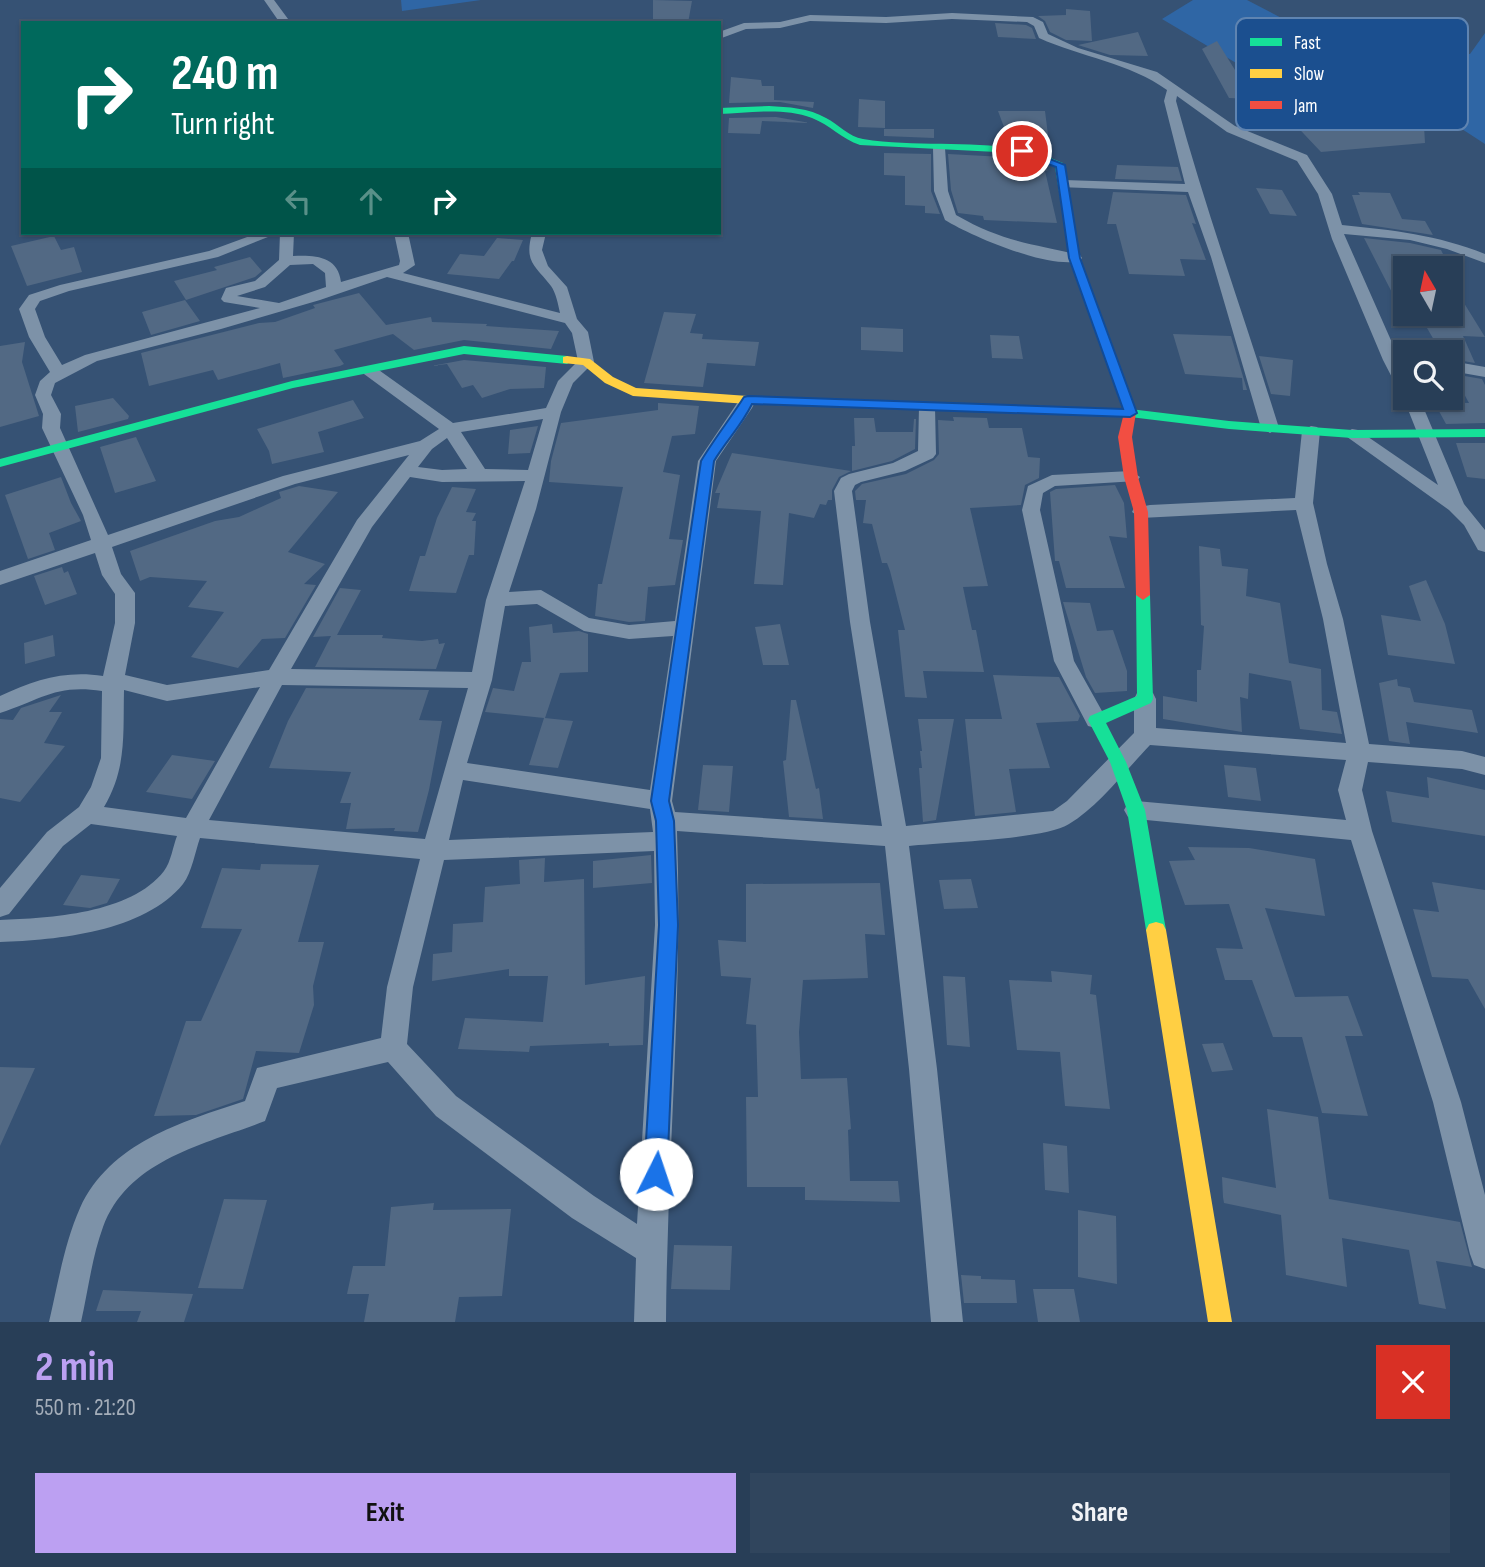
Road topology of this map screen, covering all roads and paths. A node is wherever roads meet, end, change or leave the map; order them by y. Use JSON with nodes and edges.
{"nodes":[{"id":1,"x":269,"y":0,"type":"edge"},
{"id":2,"x":285,"y":21,"type":"edge"},
{"id":3,"x":721,"y":35,"type":"edge"},
{"id":4,"x":1173,"y":90,"type":"junction"},
{"id":5,"x":721,"y":111,"type":"edge"},
{"id":6,"x":939,"y":148,"type":"junction"},
{"id":7,"x":1064,"y":184,"type":"junction"},
{"id":8,"x":1193,"y":188,"type":"junction"},
{"id":9,"x":1336,"y":229,"type":"junction"},
{"id":10,"x":265,"y":235,"type":"edge"},
{"id":11,"x":287,"y":235,"type":"edge"},
{"id":12,"x":401,"y":235,"type":"edge"},
{"id":13,"x":539,"y":235,"type":"edge"},
{"id":14,"x":1075,"y":258,"type":"junction"},
{"id":15,"x":1485,"y":259,"type":"edge"},
{"id":16,"x":286,"y":261,"type":"junction"},
{"id":17,"x":389,"y":273,"type":"junction"},
{"id":18,"x":334,"y":290,"type":"junction"},
{"id":19,"x":280,"y":307,"type":"junction"},
{"id":20,"x":570,"y":320,"type":"junction"},
{"id":21,"x":1393,"y":350,"type":"edge"},
{"id":22,"x":586,"y":362,"type":"junction"},
{"id":23,"x":1463,"y":368,"type":"edge"},
{"id":24,"x":370,"y":371,"type":"junction"},
{"id":25,"x":1485,"y":372,"type":"edge"},
{"id":26,"x":59,"y":373,"type":"junction"},
{"id":27,"x":748,"y":400,"type":"junction"},
{"id":28,"x":928,"y":407,"type":"junction"},
{"id":29,"x":1417,"y":410,"type":"edge"},
{"id":30,"x":553,"y":412,"type":"junction"},
{"id":31,"x":1130,"y":413,"type":"junction"},
{"id":32,"x":1269,"y":428,"type":"junction"},
{"id":33,"x":450,"y":429,"type":"junction"},
{"id":34,"x":1311,"y":430,"type":"junction"},
{"id":35,"x":1427,"y":433,"type":"junction"},
{"id":36,"x":1485,"y":433,"type":"edge"},
{"id":37,"x":1352,"y":434,"type":"junction"},
{"id":38,"x":426,"y":445,"type":"junction"},
{"id":39,"x":60,"y":447,"type":"junction"},
{"id":40,"x":0,"y":463,"type":"edge"},
{"id":41,"x":404,"y":471,"type":"junction"},
{"id":42,"x":479,"y":474,"type":"junction"},
{"id":43,"x":536,"y":476,"type":"junction"},
{"id":44,"x":1130,"y":477,"type":"junction"},
{"id":45,"x":1304,"y":503,"type":"junction"},
{"id":46,"x":1456,"y":506,"type":"junction"},
{"id":47,"x":1141,"y":512,"type":"junction"},
{"id":48,"x":1478,"y":522,"type":"edge"},
{"id":49,"x":100,"y":543,"type":"junction"},
{"id":50,"x":1485,"y":546,"type":"edge"},
{"id":51,"x":0,"y":578,"type":"edge"},
{"id":52,"x":496,"y":600,"type":"junction"},
{"id":53,"x":682,"y":628,"type":"junction"},
{"id":54,"x":274,"y":677,"type":"junction"},
{"id":55,"x":113,"y":680,"type":"junction"},
{"id":56,"x":481,"y":681,"type":"junction"},
{"id":57,"x":1145,"y":699,"type":"junction"},
{"id":58,"x":0,"y":705,"type":"edge"},
{"id":59,"x":1096,"y":720,"type":"junction"},
{"id":60,"x":1145,"y":736,"type":"junction"},
{"id":61,"x":1485,"y":748,"type":"edge"},
{"id":62,"x":1359,"y":752,"type":"junction"},
{"id":63,"x":1462,"y":760,"type":"junction"},
{"id":64,"x":1118,"y":762,"type":"junction"},
{"id":65,"x":1485,"y":766,"type":"edge"},
{"id":66,"x":454,"y":770,"type":"junction"},
{"id":67,"x":1136,"y":810,"type":"junction"},
{"id":68,"x":87,"y":814,"type":"junction"},
{"id":69,"x":663,"y":821,"type":"junction"},
{"id":70,"x":192,"y":828,"type":"junction"},
{"id":71,"x":1360,"y":831,"type":"junction"},
{"id":72,"x":896,"y":836,"type":"junction"},
{"id":73,"x":434,"y":850,"type":"junction"},
{"id":74,"x":0,"y":906,"type":"edge"},
{"id":75,"x":0,"y":931,"type":"edge"},
{"id":76,"x":393,"y":1048,"type":"junction"},
{"id":77,"x":651,"y":1250,"type":"junction"},
{"id":78,"x":1485,"y":1254,"type":"edge"},
{"id":79,"x":65,"y":1322,"type":"edge"},
{"id":80,"x":650,"y":1322,"type":"edge"},
{"id":81,"x":947,"y":1322,"type":"edge"},
{"id":82,"x":1220,"y":1322,"type":"edge"}],
"edges":[{"from":1,"to":2,"type":"street"},
{"from":3,"to":4,"type":"street"},
{"from":4,"to":8,"type":"street"},
{"from":4,"to":9,"type":"street"},
{"from":5,"to":6,"type":"street"},
{"from":6,"to":7,"type":"street"},
{"from":6,"to":14,"type":"street"},
{"from":7,"to":8,"type":"street"},
{"from":7,"to":14,"type":"street"},
{"from":8,"to":32,"type":"street"},
{"from":9,"to":15,"type":"street"},
{"from":9,"to":21,"type":"street"},
{"from":10,"to":26,"type":"street"},
{"from":11,"to":16,"type":"street"},
{"from":12,"to":17,"type":"street"},
{"from":13,"to":20,"type":"street"},
{"from":14,"to":31,"type":"street"},
{"from":16,"to":18,"type":"street"},
{"from":16,"to":19,"type":"street"},
{"from":17,"to":18,"type":"street"},
{"from":17,"to":20,"type":"street"},
{"from":18,"to":19,"type":"street"},
{"from":19,"to":26,"type":"street"},
{"from":20,"to":22,"type":"street"},
{"from":22,"to":24,"type":"street"},
{"from":22,"to":27,"type":"street"},
{"from":22,"to":30,"type":"street"},
{"from":23,"to":25,"type":"street"},
{"from":24,"to":33,"type":"street"},
{"from":24,"to":39,"type":"street"},
{"from":26,"to":39,"type":"street"},
{"from":27,"to":28,"type":"street"},
{"from":27,"to":53,"type":"street"},
{"from":28,"to":31,"type":"street"},
{"from":28,"to":72,"type":"street"},
{"from":29,"to":35,"type":"street"},
{"from":30,"to":33,"type":"street"},
{"from":30,"to":43,"type":"street"},
{"from":31,"to":32,"type":"street"},
{"from":31,"to":44,"type":"street"},
{"from":32,"to":34,"type":"street"},
{"from":33,"to":38,"type":"street"},
{"from":33,"to":42,"type":"street"},
{"from":34,"to":37,"type":"street"},
{"from":34,"to":45,"type":"street"},
{"from":35,"to":36,"type":"street"},
{"from":35,"to":37,"type":"street"},
{"from":35,"to":46,"type":"street"},
{"from":37,"to":46,"type":"street"},
{"from":38,"to":41,"type":"street"},
{"from":38,"to":49,"type":"street"},
{"from":39,"to":40,"type":"street"},
{"from":39,"to":49,"type":"street"},
{"from":41,"to":42,"type":"street"},
{"from":41,"to":54,"type":"street"},
{"from":42,"to":43,"type":"street"},
{"from":43,"to":52,"type":"street"},
{"from":44,"to":47,"type":"street"},
{"from":44,"to":59,"type":"street"},
{"from":45,"to":47,"type":"street"},
{"from":45,"to":62,"type":"street"},
{"from":46,"to":48,"type":"street"},
{"from":47,"to":57,"type":"street"},
{"from":48,"to":50,"type":"street"},
{"from":49,"to":51,"type":"street"},
{"from":49,"to":55,"type":"street"},
{"from":52,"to":53,"type":"street"},
{"from":52,"to":56,"type":"street"},
{"from":53,"to":69,"type":"street"},
{"from":54,"to":55,"type":"street"},
{"from":54,"to":56,"type":"street"},
{"from":54,"to":70,"type":"street"},
{"from":55,"to":58,"type":"street"},
{"from":55,"to":68,"type":"street"},
{"from":56,"to":66,"type":"street"},
{"from":57,"to":59,"type":"street"},
{"from":57,"to":60,"type":"street"},
{"from":59,"to":64,"type":"street"},
{"from":60,"to":62,"type":"street"},
{"from":60,"to":64,"type":"street"},
{"from":61,"to":63,"type":"street"},
{"from":62,"to":63,"type":"street"},
{"from":62,"to":71,"type":"street"},
{"from":63,"to":65,"type":"street"},
{"from":64,"to":67,"type":"street"},
{"from":64,"to":72,"type":"street"},
{"from":66,"to":69,"type":"street"},
{"from":66,"to":73,"type":"street"},
{"from":67,"to":71,"type":"street"},
{"from":67,"to":82,"type":"street"},
{"from":68,"to":70,"type":"street"},
{"from":68,"to":74,"type":"street"},
{"from":69,"to":72,"type":"street"},
{"from":69,"to":73,"type":"street"},
{"from":69,"to":77,"type":"street"},
{"from":70,"to":73,"type":"street"},
{"from":70,"to":75,"type":"street"},
{"from":71,"to":78,"type":"street"},
{"from":72,"to":81,"type":"street"},
{"from":73,"to":76,"type":"street"},
{"from":76,"to":77,"type":"street"},
{"from":76,"to":79,"type":"street"},
{"from":77,"to":80,"type":"street"}]}
